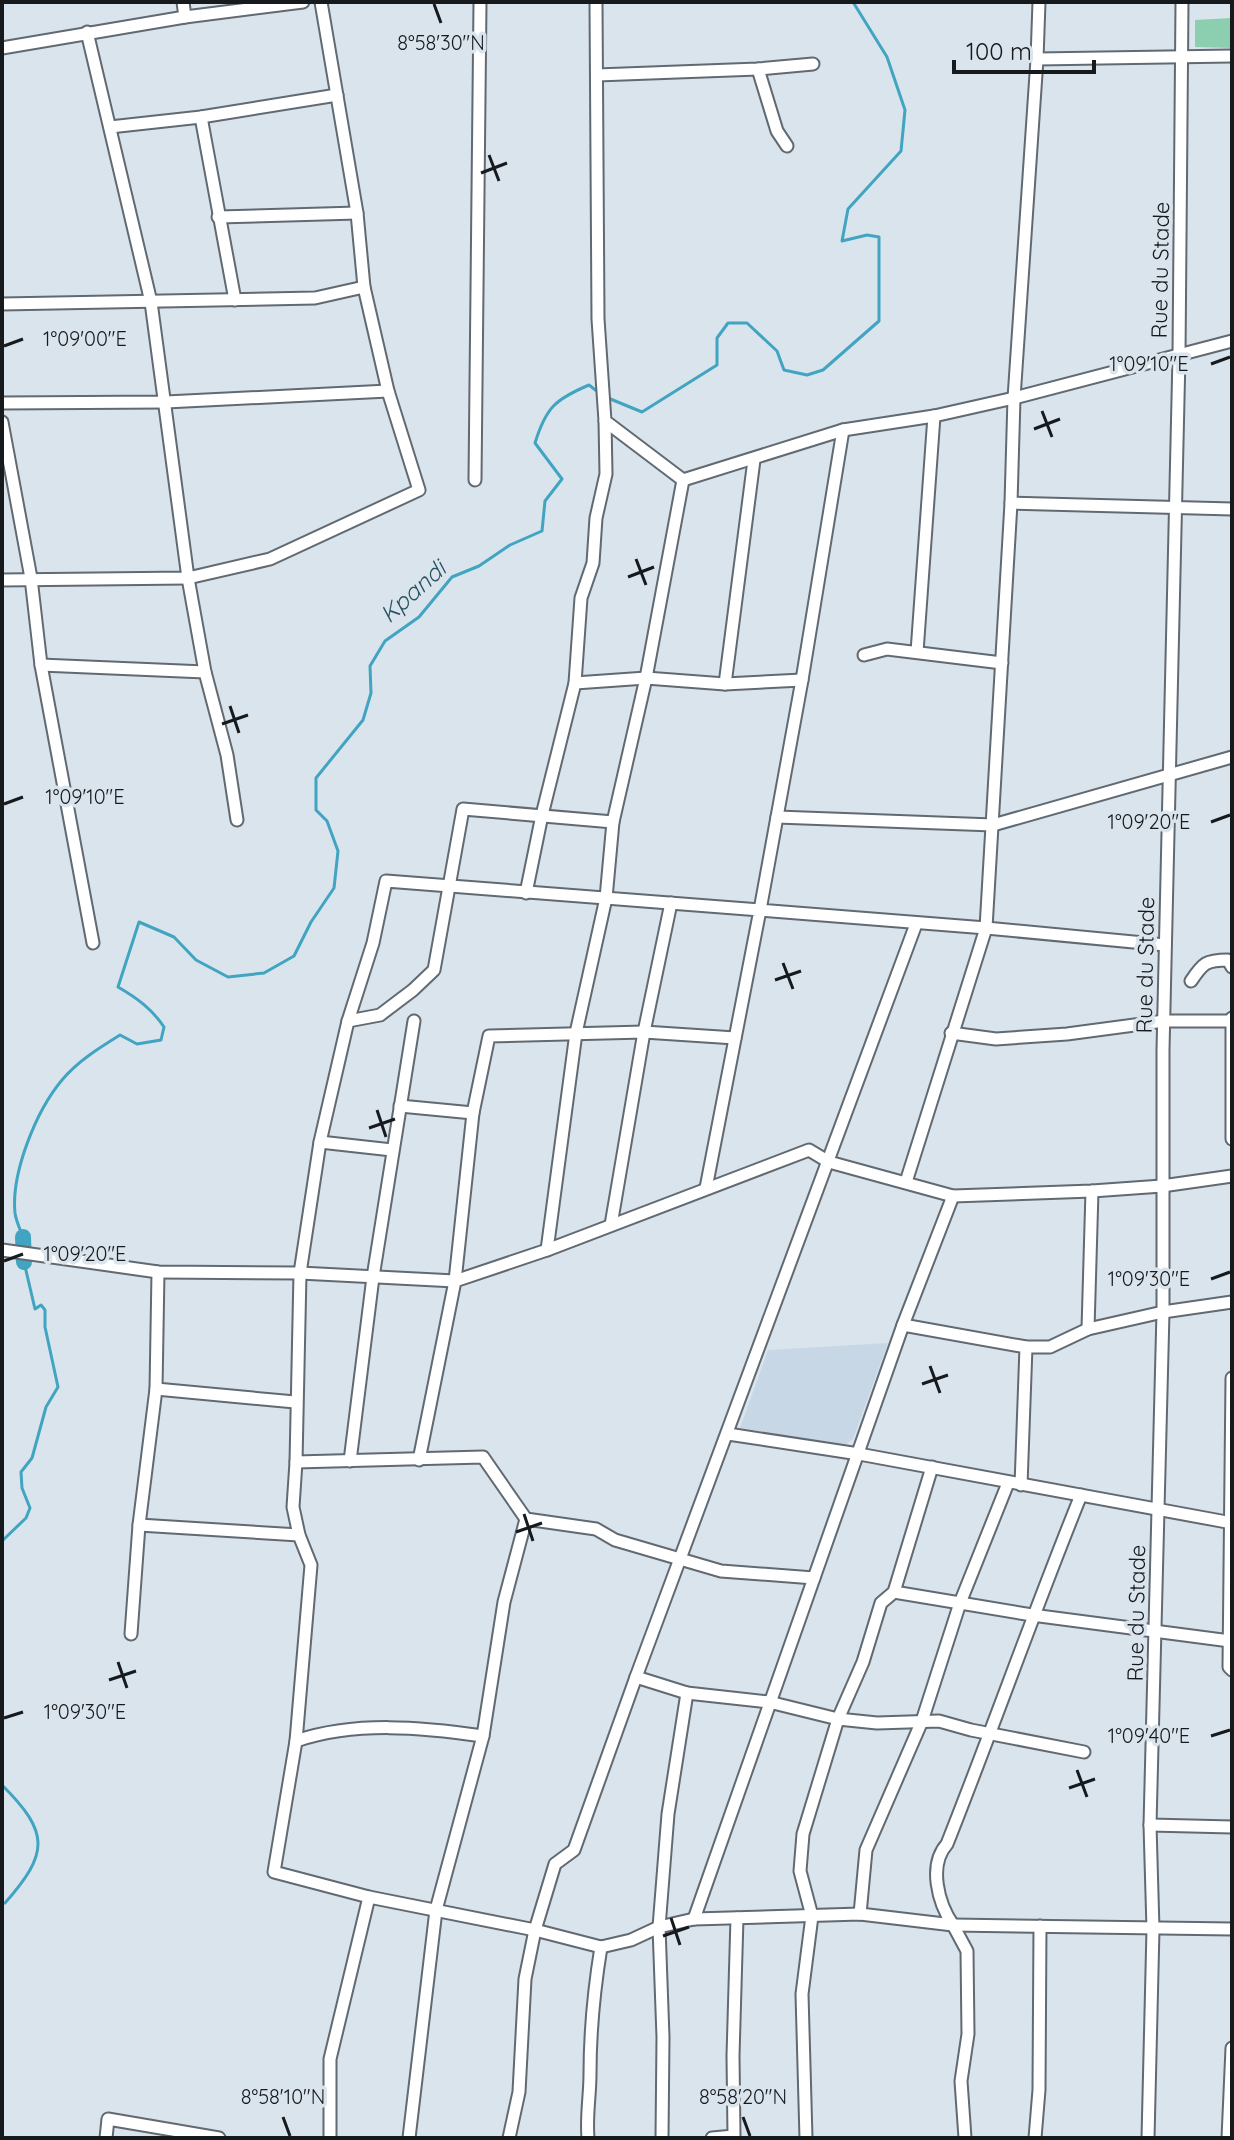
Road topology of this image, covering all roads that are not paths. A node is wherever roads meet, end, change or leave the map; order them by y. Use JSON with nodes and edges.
{"nodes":[{"id":1,"x":183,"y":2,"type":"edge"},
{"id":2,"x":303,"y":2,"type":"edge"},
{"id":3,"x":321,"y":2,"type":"edge"},
{"id":4,"x":480,"y":2,"type":"edge"},
{"id":5,"x":596,"y":2,"type":"edge"},
{"id":6,"x":1039,"y":2,"type":"edge"},
{"id":7,"x":1182,"y":2,"type":"edge"},
{"id":8,"x":185,"y":17,"type":"junction"},
{"id":9,"x":87,"y":32,"type":"junction"},
{"id":10,"x":2,"y":48,"type":"edge"},
{"id":11,"x":1232,"y":56,"type":"edge"},
{"id":12,"x":1182,"y":57,"type":"junction"},
{"id":13,"x":1037,"y":59,"type":"junction"},
{"id":14,"x":813,"y":64,"type":"dead end"},
{"id":15,"x":758,"y":69,"type":"junction"},
{"id":16,"x":597,"y":75,"type":"junction"},
{"id":17,"x":337,"y":95,"type":"junction"},
{"id":18,"x":201,"y":117,"type":"junction"},
{"id":19,"x":110,"y":127,"type":"junction"},
{"id":20,"x":787,"y":146,"type":"dead end"},
{"id":21,"x":357,"y":213,"type":"junction"},
{"id":22,"x":218,"y":217,"type":"junction"},
{"id":23,"x":364,"y":287,"type":"junction"},
{"id":24,"x":235,"y":300,"type":"junction"},
{"id":25,"x":151,"y":302,"type":"junction"},
{"id":26,"x":2,"y":304,"type":"edge"},
{"id":27,"x":1232,"y":341,"type":"edge"},
{"id":28,"x":1179,"y":356,"type":"junction"},
{"id":29,"x":388,"y":391,"type":"junction"},
{"id":30,"x":1014,"y":398,"type":"junction"},
{"id":31,"x":166,"y":402,"type":"junction"},
{"id":32,"x":2,"y":403,"type":"edge"},
{"id":33,"x":604,"y":416,"type":"junction"},
{"id":34,"x":934,"y":416,"type":"junction"},
{"id":35,"x":2,"y":422,"type":"edge"},
{"id":36,"x":843,"y":430,"type":"junction"},
{"id":37,"x":754,"y":460,"type":"junction"},
{"id":38,"x":475,"y":480,"type":"dead end"},
{"id":39,"x":683,"y":480,"type":"junction"},
{"id":40,"x":1011,"y":503,"type":"junction"},
{"id":41,"x":1175,"y":509,"type":"junction"},
{"id":42,"x":1232,"y":509,"type":"edge"},
{"id":43,"x":31,"y":578,"type":"junction"},
{"id":44,"x":188,"y":578,"type":"junction"},
{"id":45,"x":2,"y":580,"type":"edge"},
{"id":46,"x":917,"y":652,"type":"junction"},
{"id":47,"x":864,"y":655,"type":"dead end"},
{"id":48,"x":1002,"y":663,"type":"junction"},
{"id":49,"x":41,"y":665,"type":"junction"},
{"id":50,"x":205,"y":672,"type":"junction"},
{"id":51,"x":646,"y":678,"type":"junction"},
{"id":52,"x":802,"y":680,"type":"junction"},
{"id":53,"x":575,"y":683,"type":"junction"},
{"id":54,"x":725,"y":684,"type":"junction"},
{"id":55,"x":1232,"y":757,"type":"edge"},
{"id":56,"x":1169,"y":775,"type":"junction"},
{"id":57,"x":542,"y":815,"type":"junction"},
{"id":58,"x":777,"y":817,"type":"junction"},
{"id":59,"x":237,"y":820,"type":"dead end"},
{"id":60,"x":613,"y":822,"type":"junction"},
{"id":61,"x":993,"y":825,"type":"junction"},
{"id":62,"x":451,"y":886,"type":"junction"},
{"id":63,"x":526,"y":893,"type":"junction"},
{"id":64,"x":606,"y":898,"type":"junction"},
{"id":65,"x":671,"y":903,"type":"junction"},
{"id":66,"x":760,"y":910,"type":"junction"},
{"id":67,"x":916,"y":924,"type":"junction"},
{"id":68,"x":986,"y":928,"type":"junction"},
{"id":69,"x":93,"y":943,"type":"dead end"},
{"id":70,"x":1165,"y":945,"type":"junction"},
{"id":71,"x":1232,"y":967,"type":"edge"},
{"id":72,"x":1191,"y":981,"type":"dead end"},
{"id":73,"x":1231,"y":1020,"type":"edge"},
{"id":74,"x":348,"y":1021,"type":"junction"},
{"id":75,"x":414,"y":1021,"type":"dead end"},
{"id":76,"x":1164,"y":1021,"type":"junction"},
{"id":77,"x":644,"y":1032,"type":"junction"},
{"id":78,"x":576,"y":1033,"type":"junction"},
{"id":79,"x":951,"y":1033,"type":"junction"},
{"id":80,"x":735,"y":1038,"type":"junction"},
{"id":81,"x":400,"y":1106,"type":"junction"},
{"id":82,"x":473,"y":1113,"type":"junction"},
{"id":83,"x":1232,"y":1139,"type":"edge"},
{"id":84,"x":320,"y":1142,"type":"junction"},
{"id":85,"x":392,"y":1150,"type":"junction"},
{"id":86,"x":829,"y":1162,"type":"junction"},
{"id":87,"x":1232,"y":1176,"type":"edge"},
{"id":88,"x":906,"y":1182,"type":"junction"},
{"id":89,"x":1162,"y":1186,"type":"junction"},
{"id":90,"x":706,"y":1188,"type":"junction"},
{"id":91,"x":1092,"y":1191,"type":"junction"},
{"id":92,"x":953,"y":1196,"type":"junction"},
{"id":93,"x":611,"y":1225,"type":"junction"},
{"id":94,"x":2,"y":1250,"type":"edge"},
{"id":95,"x":547,"y":1250,"type":"junction"},
{"id":96,"x":158,"y":1272,"type":"junction"},
{"id":97,"x":300,"y":1273,"type":"junction"},
{"id":98,"x":373,"y":1277,"type":"junction"},
{"id":99,"x":455,"y":1281,"type":"junction"},
{"id":100,"x":1232,"y":1302,"type":"edge"},
{"id":101,"x":1163,"y":1312,"type":"junction"},
{"id":102,"x":903,"y":1325,"type":"junction"},
{"id":103,"x":1088,"y":1329,"type":"junction"},
{"id":104,"x":1026,"y":1347,"type":"junction"},
{"id":105,"x":1232,"y":1378,"type":"edge"},
{"id":106,"x":156,"y":1389,"type":"junction"},
{"id":107,"x":295,"y":1402,"type":"junction"},
{"id":108,"x":728,"y":1434,"type":"junction"},
{"id":109,"x":859,"y":1454,"type":"junction"},
{"id":110,"x":419,"y":1460,"type":"junction"},
{"id":111,"x":350,"y":1461,"type":"junction"},
{"id":112,"x":296,"y":1462,"type":"junction"},
{"id":113,"x":932,"y":1467,"type":"junction"},
{"id":114,"x":1008,"y":1483,"type":"junction"},
{"id":115,"x":1021,"y":1485,"type":"junction"},
{"id":116,"x":1081,"y":1495,"type":"junction"},
{"id":117,"x":1159,"y":1510,"type":"junction"},
{"id":118,"x":526,"y":1519,"type":"junction"},
{"id":119,"x":1232,"y":1523,"type":"edge"},
{"id":120,"x":139,"y":1525,"type":"junction"},
{"id":121,"x":299,"y":1535,"type":"junction"},
{"id":122,"x":679,"y":1559,"type":"junction"},
{"id":123,"x":814,"y":1578,"type":"junction"},
{"id":124,"x":894,"y":1592,"type":"junction"},
{"id":125,"x":960,"y":1603,"type":"junction"},
{"id":126,"x":1032,"y":1615,"type":"junction"},
{"id":127,"x":1156,"y":1631,"type":"junction"},
{"id":128,"x":131,"y":1634,"type":"dead end"},
{"id":129,"x":1230,"y":1641,"type":"junction"},
{"id":130,"x":1232,"y":1670,"type":"edge"},
{"id":131,"x":636,"y":1677,"type":"junction"},
{"id":132,"x":687,"y":1693,"type":"junction"},
{"id":133,"x":769,"y":1702,"type":"junction"},
{"id":134,"x":838,"y":1719,"type":"junction"},
{"id":135,"x":922,"y":1721,"type":"junction"},
{"id":136,"x":991,"y":1734,"type":"junction"},
{"id":137,"x":483,"y":1736,"type":"junction"},
{"id":138,"x":296,"y":1741,"type":"junction"},
{"id":139,"x":1084,"y":1752,"type":"dead end"},
{"id":140,"x":1150,"y":1825,"type":"junction"},
{"id":141,"x":1232,"y":1827,"type":"edge"},
{"id":142,"x":369,"y":1897,"type":"junction"},
{"id":143,"x":942,"y":1902,"type":"junction"},
{"id":144,"x":436,"y":1910,"type":"junction"},
{"id":145,"x":860,"y":1914,"type":"junction"},
{"id":146,"x":812,"y":1916,"type":"junction"},
{"id":147,"x":737,"y":1918,"type":"junction"},
{"id":148,"x":694,"y":1919,"type":"junction"},
{"id":149,"x":925,"y":1923,"type":"junction"},
{"id":150,"x":953,"y":1925,"type":"junction"},
{"id":151,"x":1040,"y":1926,"type":"junction"},
{"id":152,"x":659,"y":1927,"type":"junction"},
{"id":153,"x":1153,"y":1929,"type":"junction"},
{"id":154,"x":1232,"y":1929,"type":"edge"},
{"id":155,"x":535,"y":1930,"type":"junction"},
{"id":156,"x":601,"y":1947,"type":"junction"},
{"id":157,"x":1232,"y":2048,"type":"edge"},
{"id":158,"x":188,"y":2135,"type":"edge"},
{"id":159,"x":106,"y":2138,"type":"edge"},
{"id":160,"x":219,"y":2138,"type":"edge"},
{"id":161,"x":330,"y":2138,"type":"edge"},
{"id":162,"x":409,"y":2138,"type":"edge"},
{"id":163,"x":509,"y":2138,"type":"edge"},
{"id":164,"x":588,"y":2138,"type":"edge"},
{"id":165,"x":662,"y":2138,"type":"edge"},
{"id":166,"x":712,"y":2138,"type":"edge"},
{"id":167,"x":806,"y":2138,"type":"edge"},
{"id":168,"x":965,"y":2138,"type":"edge"},
{"id":169,"x":1035,"y":2138,"type":"edge"},
{"id":170,"x":1148,"y":2138,"type":"edge"},
{"id":171,"x":1228,"y":2138,"type":"edge"}],
"edges":[{"from":1,"to":8,"type":"street"},
{"from":2,"to":8,"type":"street"},
{"from":3,"to":17,"type":"street"},
{"from":4,"to":38,"type":"street"},
{"from":5,"to":16,"type":"street"},
{"from":6,"to":13,"type":"street"},
{"from":7,"to":12,"type":"street","name":"Rue du Stade"},
{"from":8,"to":9,"type":"street"},
{"from":9,"to":10,"type":"street"},
{"from":9,"to":19,"type":"street"},
{"from":11,"to":12,"type":"street"},
{"from":12,"to":13,"type":"street"},
{"from":12,"to":28,"type":"street","name":"Rue du Stade"},
{"from":13,"to":30,"type":"street"},
{"from":14,"to":15,"type":"street"},
{"from":15,"to":16,"type":"street"},
{"from":15,"to":20,"type":"street"},
{"from":16,"to":33,"type":"street"},
{"from":17,"to":18,"type":"street"},
{"from":17,"to":21,"type":"street"},
{"from":18,"to":19,"type":"street"},
{"from":18,"to":22,"type":"street"},
{"from":19,"to":25,"type":"street"},
{"from":21,"to":22,"type":"street"},
{"from":21,"to":23,"type":"street"},
{"from":22,"to":24,"type":"street"},
{"from":23,"to":24,"type":"street"},
{"from":23,"to":29,"type":"street"},
{"from":24,"to":25,"type":"street"},
{"from":25,"to":26,"type":"street"},
{"from":25,"to":31,"type":"street"},
{"from":27,"to":28,"type":"street"},
{"from":28,"to":30,"type":"street"},
{"from":28,"to":41,"type":"street","name":"Rue du Stade"},
{"from":29,"to":31,"type":"street"},
{"from":29,"to":44,"type":"street"},
{"from":30,"to":34,"type":"street"},
{"from":30,"to":40,"type":"street"},
{"from":31,"to":32,"type":"street"},
{"from":31,"to":44,"type":"street"},
{"from":33,"to":39,"type":"street"},
{"from":33,"to":53,"type":"street"},
{"from":34,"to":36,"type":"street"},
{"from":34,"to":46,"type":"street"},
{"from":35,"to":43,"type":"street"},
{"from":36,"to":37,"type":"street"},
{"from":36,"to":52,"type":"street"},
{"from":37,"to":39,"type":"street"},
{"from":37,"to":54,"type":"street"},
{"from":39,"to":51,"type":"street"},
{"from":40,"to":41,"type":"street"},
{"from":40,"to":48,"type":"street"},
{"from":41,"to":42,"type":"street"},
{"from":41,"to":56,"type":"street","name":"Rue du Stade"},
{"from":43,"to":44,"type":"street"},
{"from":43,"to":45,"type":"street"},
{"from":43,"to":49,"type":"street"},
{"from":44,"to":50,"type":"street"},
{"from":46,"to":47,"type":"street"},
{"from":46,"to":48,"type":"street"},
{"from":48,"to":61,"type":"street"},
{"from":49,"to":50,"type":"street"},
{"from":49,"to":69,"type":"street"},
{"from":50,"to":59,"type":"street"},
{"from":51,"to":53,"type":"street"},
{"from":51,"to":54,"type":"street"},
{"from":51,"to":60,"type":"street"},
{"from":52,"to":54,"type":"street"},
{"from":52,"to":58,"type":"street"},
{"from":53,"to":57,"type":"street"},
{"from":55,"to":56,"type":"street"},
{"from":56,"to":61,"type":"street"},
{"from":56,"to":70,"type":"street","name":"Rue du Stade"},
{"from":57,"to":60,"type":"street"},
{"from":57,"to":62,"type":"street"},
{"from":57,"to":63,"type":"street"},
{"from":58,"to":61,"type":"street"},
{"from":58,"to":66,"type":"street"},
{"from":60,"to":64,"type":"street"},
{"from":61,"to":68,"type":"street"},
{"from":62,"to":63,"type":"street"},
{"from":62,"to":74,"type":"street"},
{"from":62,"to":74,"type":"street"},
{"from":63,"to":64,"type":"street"},
{"from":64,"to":65,"type":"street"},
{"from":64,"to":78,"type":"street"},
{"from":65,"to":66,"type":"street"},
{"from":65,"to":77,"type":"street"},
{"from":66,"to":67,"type":"street"},
{"from":66,"to":80,"type":"street"},
{"from":67,"to":68,"type":"street"},
{"from":67,"to":86,"type":"street"},
{"from":68,"to":70,"type":"street"},
{"from":68,"to":79,"type":"street"},
{"from":70,"to":76,"type":"street","name":"Rue du Stade"},
{"from":71,"to":72,"type":"street"},
{"from":73,"to":76,"type":"street"},
{"from":73,"to":83,"type":"street"},
{"from":74,"to":84,"type":"street"},
{"from":75,"to":81,"type":"street"},
{"from":76,"to":79,"type":"street"},
{"from":76,"to":89,"type":"street","name":"Rue du Stade"},
{"from":77,"to":78,"type":"street"},
{"from":77,"to":80,"type":"street"},
{"from":77,"to":93,"type":"street"},
{"from":78,"to":82,"type":"street"},
{"from":78,"to":95,"type":"street"},
{"from":79,"to":88,"type":"street"},
{"from":80,"to":90,"type":"street"},
{"from":81,"to":82,"type":"street"},
{"from":81,"to":85,"type":"street"},
{"from":82,"to":99,"type":"street"},
{"from":84,"to":85,"type":"street"},
{"from":84,"to":97,"type":"street"},
{"from":85,"to":98,"type":"street"},
{"from":86,"to":88,"type":"street"},
{"from":86,"to":90,"type":"street"},
{"from":86,"to":108,"type":"street"},
{"from":87,"to":89,"type":"street"},
{"from":88,"to":92,"type":"street"},
{"from":89,"to":91,"type":"street"},
{"from":89,"to":101,"type":"street","name":"Rue du Stade"},
{"from":90,"to":93,"type":"street"},
{"from":91,"to":92,"type":"street"},
{"from":91,"to":103,"type":"street"},
{"from":92,"to":102,"type":"street"},
{"from":93,"to":95,"type":"street"},
{"from":94,"to":96,"type":"street"},
{"from":95,"to":99,"type":"street"},
{"from":96,"to":97,"type":"street"},
{"from":96,"to":106,"type":"street"},
{"from":97,"to":98,"type":"street"},
{"from":97,"to":107,"type":"street"},
{"from":98,"to":99,"type":"street"},
{"from":98,"to":111,"type":"street"},
{"from":99,"to":110,"type":"street"},
{"from":100,"to":101,"type":"street"},
{"from":101,"to":103,"type":"street"},
{"from":101,"to":117,"type":"street","name":"Rue du Stade"},
{"from":102,"to":104,"type":"street"},
{"from":102,"to":109,"type":"street"},
{"from":103,"to":104,"type":"street"},
{"from":104,"to":115,"type":"street"},
{"from":105,"to":119,"type":"street"},
{"from":106,"to":107,"type":"street"},
{"from":106,"to":120,"type":"street"},
{"from":107,"to":112,"type":"street"},
{"from":108,"to":109,"type":"street"},
{"from":108,"to":122,"type":"street"},
{"from":109,"to":113,"type":"street"},
{"from":109,"to":123,"type":"street"},
{"from":110,"to":111,"type":"street"},
{"from":110,"to":118,"type":"street"},
{"from":111,"to":112,"type":"street"},
{"from":112,"to":121,"type":"street"},
{"from":113,"to":114,"type":"street"},
{"from":113,"to":124,"type":"street"},
{"from":114,"to":115,"type":"street"},
{"from":114,"to":125,"type":"street"},
{"from":115,"to":116,"type":"street"},
{"from":116,"to":117,"type":"street"},
{"from":116,"to":126,"type":"street"},
{"from":117,"to":119,"type":"street"},
{"from":117,"to":127,"type":"street","name":"Rue du Stade"},
{"from":118,"to":122,"type":"street"},
{"from":118,"to":137,"type":"street"},
{"from":119,"to":129,"type":"street"},
{"from":120,"to":121,"type":"street"},
{"from":120,"to":128,"type":"street"},
{"from":121,"to":138,"type":"street"},
{"from":122,"to":123,"type":"street"},
{"from":122,"to":131,"type":"street"},
{"from":123,"to":133,"type":"street"},
{"from":124,"to":125,"type":"street"},
{"from":124,"to":134,"type":"street"},
{"from":125,"to":126,"type":"street"},
{"from":125,"to":135,"type":"street"},
{"from":126,"to":127,"type":"street"},
{"from":126,"to":136,"type":"street"},
{"from":127,"to":129,"type":"street"},
{"from":127,"to":140,"type":"street","name":"Rue du Stade"},
{"from":129,"to":130,"type":"street"},
{"from":131,"to":132,"type":"street"},
{"from":131,"to":155,"type":"street"},
{"from":132,"to":133,"type":"street"},
{"from":132,"to":152,"type":"street"},
{"from":133,"to":134,"type":"street"},
{"from":133,"to":148,"type":"street"},
{"from":134,"to":135,"type":"street"},
{"from":134,"to":146,"type":"street"},
{"from":135,"to":136,"type":"street"},
{"from":135,"to":145,"type":"street"},
{"from":136,"to":139,"type":"street"},
{"from":136,"to":143,"type":"street"},
{"from":137,"to":138,"type":"street"},
{"from":137,"to":144,"type":"street"},
{"from":138,"to":142,"type":"street"},
{"from":140,"to":141,"type":"street"},
{"from":140,"to":153,"type":"street","name":"Rue du Stade"},
{"from":142,"to":144,"type":"street"},
{"from":142,"to":161,"type":"street"},
{"from":143,"to":149,"type":"street"},
{"from":143,"to":150,"type":"street"},
{"from":144,"to":155,"type":"street"},
{"from":144,"to":162,"type":"street"},
{"from":145,"to":146,"type":"street"},
{"from":145,"to":149,"type":"street"},
{"from":146,"to":147,"type":"street"},
{"from":146,"to":167,"type":"street"},
{"from":147,"to":148,"type":"street"},
{"from":147,"to":166,"type":"street"},
{"from":148,"to":152,"type":"street"},
{"from":149,"to":150,"type":"street"},
{"from":150,"to":151,"type":"street"},
{"from":150,"to":168,"type":"street"},
{"from":151,"to":153,"type":"street"},
{"from":151,"to":169,"type":"street"},
{"from":152,"to":156,"type":"street"},
{"from":152,"to":165,"type":"street"},
{"from":153,"to":154,"type":"street"},
{"from":153,"to":170,"type":"street","name":"Rue du Stade"},
{"from":155,"to":156,"type":"street"},
{"from":155,"to":163,"type":"street"},
{"from":156,"to":164,"type":"street"},
{"from":157,"to":171,"type":"street"},
{"from":158,"to":159,"type":"street"},
{"from":158,"to":160,"type":"street"}]}
